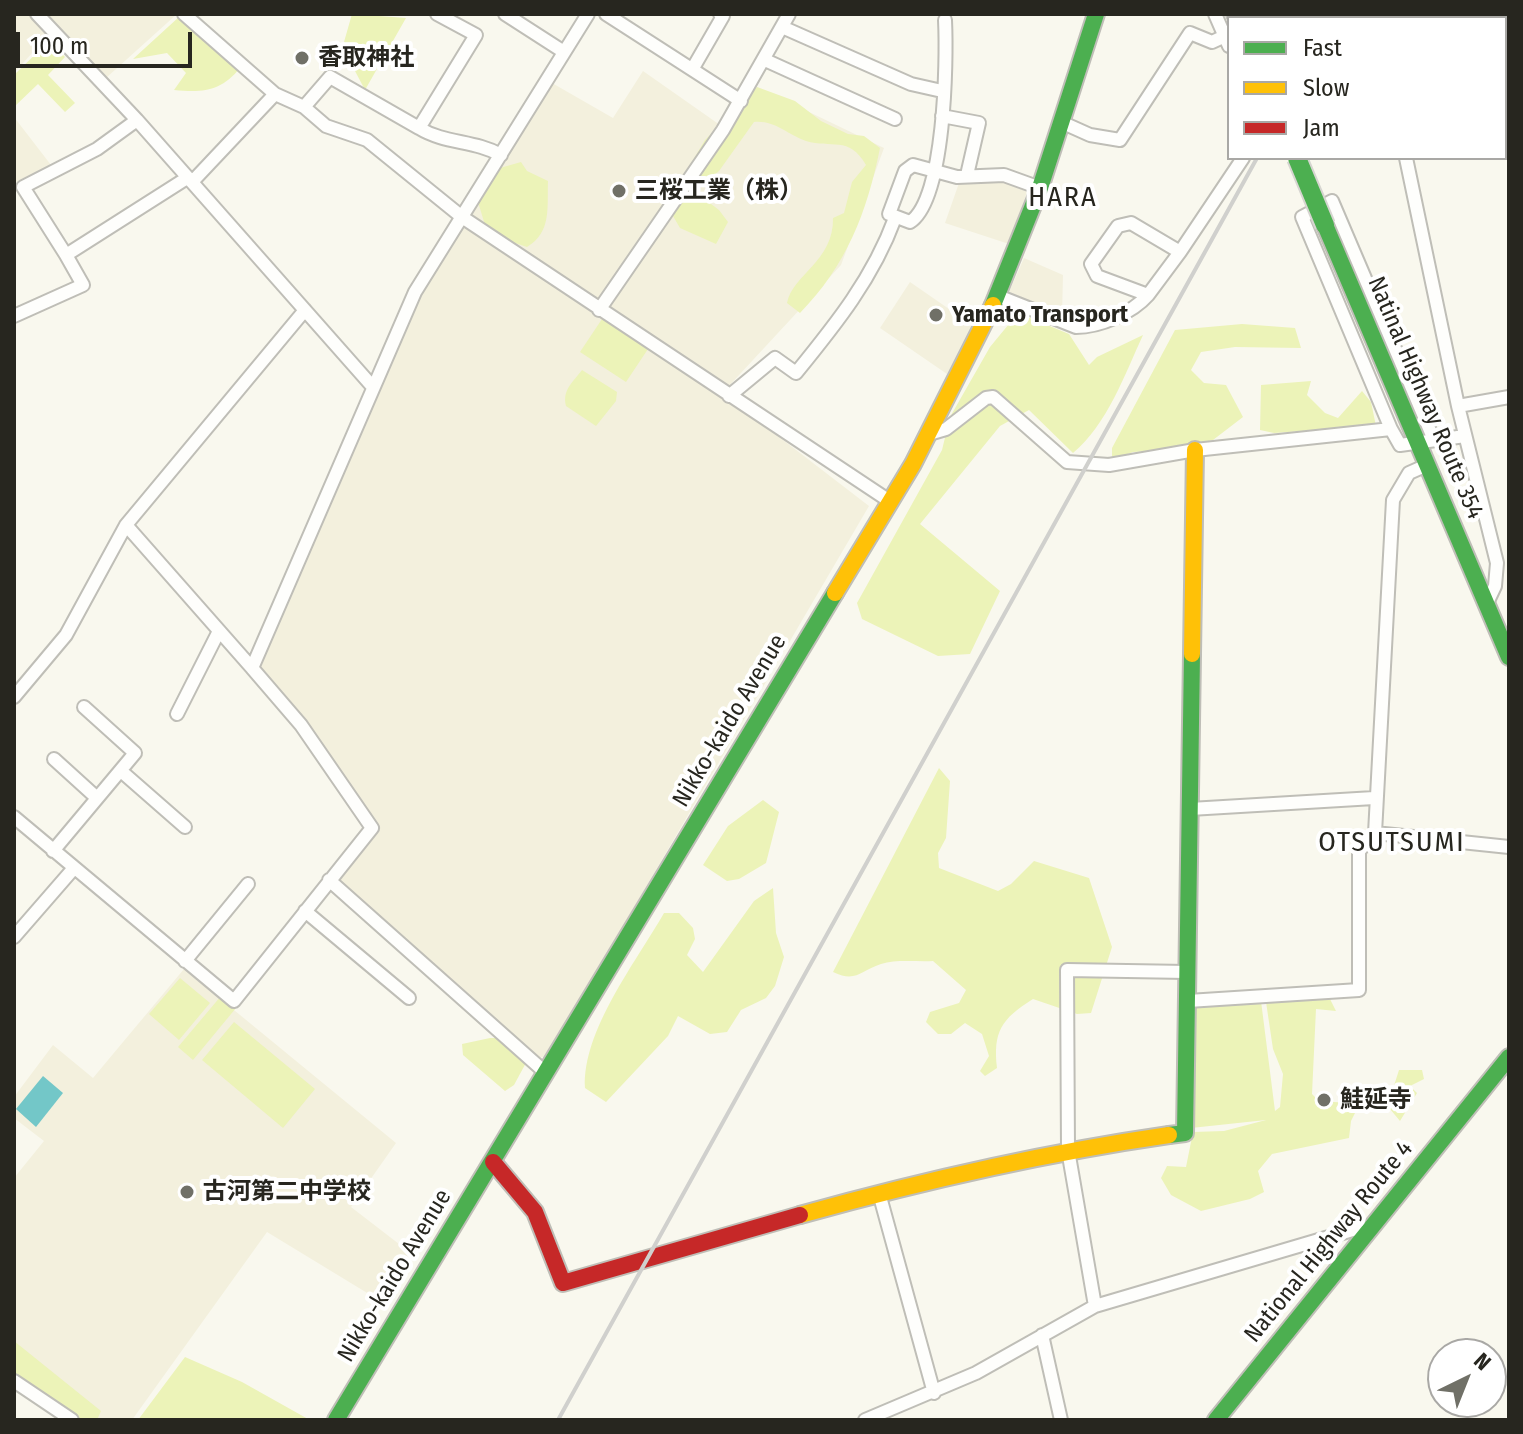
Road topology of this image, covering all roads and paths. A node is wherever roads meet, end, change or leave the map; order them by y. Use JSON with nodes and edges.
{"nodes":[{"id":1,"x":37,"y":14,"type":"edge"},
{"id":2,"x":184,"y":14,"type":"edge"},
{"id":3,"x":437,"y":14,"type":"edge"},
{"id":4,"x":505,"y":14,"type":"edge"},
{"id":5,"x":606,"y":14,"type":"edge"},
{"id":6,"x":720,"y":14,"type":"edge"},
{"id":7,"x":789,"y":14,"type":"edge"},
{"id":8,"x":1096,"y":14,"type":"edge"},
{"id":9,"x":1215,"y":14,"type":"edge"},
{"id":10,"x":586,"y":15,"type":"edge"},
{"id":11,"x":945,"y":20,"type":"dead end"},
{"id":12,"x":782,"y":27,"type":"junction"},
{"id":13,"x":1227,"y":41,"type":"edge"},
{"id":14,"x":564,"y":52,"type":"junction"},
{"id":15,"x":765,"y":60,"type":"junction"},
{"id":16,"x":693,"y":68,"type":"junction"},
{"id":17,"x":942,"y":91,"type":"junction"},
{"id":18,"x":275,"y":94,"type":"junction"},
{"id":19,"x":741,"y":101,"type":"junction"},
{"id":20,"x":304,"y":107,"type":"junction"},
{"id":21,"x":942,"y":116,"type":"junction"},
{"id":22,"x":895,"y":119,"type":"dead end"},
{"id":23,"x":137,"y":120,"type":"junction"},
{"id":24,"x":1061,"y":122,"type":"junction"},
{"id":25,"x":419,"y":128,"type":"junction"},
{"id":26,"x":501,"y":155,"type":"junction"},
{"id":27,"x":1242,"y":160,"type":"edge"},
{"id":28,"x":1298,"y":160,"type":"edge"},
{"id":29,"x":1406,"y":160,"type":"edge"},
{"id":30,"x":934,"y":170,"type":"junction"},
{"id":31,"x":967,"y":175,"type":"junction"},
{"id":32,"x":190,"y":180,"type":"junction"},
{"id":33,"x":18,"y":188,"type":"edge"},
{"id":34,"x":1040,"y":188,"type":"junction"},
{"id":35,"x":462,"y":217,"type":"junction"},
{"id":36,"x":895,"y":218,"type":"junction"},
{"id":37,"x":1180,"y":252,"type":"junction"},
{"id":38,"x":66,"y":255,"type":"junction"},
{"id":39,"x":1148,"y":295,"type":"junction"},
{"id":40,"x":998,"y":296,"type":"junction"},
{"id":41,"x":305,"y":310,"type":"junction"},
{"id":42,"x":599,"y":310,"type":"junction"},
{"id":43,"x":14,"y":316,"type":"edge"},
{"id":44,"x":372,"y":386,"type":"junction"},
{"id":45,"x":729,"y":396,"type":"junction"},
{"id":46,"x":1509,"y":397,"type":"edge"},
{"id":47,"x":1458,"y":406,"type":"junction"},
{"id":48,"x":1391,"y":429,"type":"junction"},
{"id":49,"x":929,"y":434,"type":"junction"},
{"id":50,"x":1465,"y":436,"type":"junction"},
{"id":51,"x":1426,"y":442,"type":"junction"},
{"id":52,"x":1195,"y":450,"type":"junction"},
{"id":53,"x":1427,"y":465,"type":"junction"},
{"id":54,"x":891,"y":502,"type":"junction"},
{"id":55,"x":126,"y":525,"type":"junction"},
{"id":56,"x":1486,"y":604,"type":"junction"},
{"id":57,"x":219,"y":631,"type":"junction"},
{"id":58,"x":1509,"y":657,"type":"edge"},
{"id":59,"x":252,"y":668,"type":"junction"},
{"id":60,"x":17,"y":688,"type":"edge"},
{"id":61,"x":84,"y":707,"type":"dead end"},
{"id":62,"x":177,"y":714,"type":"dead end"},
{"id":63,"x":54,"y":759,"type":"dead end"},
{"id":64,"x":121,"y":771,"type":"junction"},
{"id":65,"x":97,"y":798,"type":"junction"},
{"id":66,"x":1374,"y":798,"type":"junction"},
{"id":67,"x":1190,"y":809,"type":"junction"},
{"id":68,"x":14,"y":817,"type":"edge"},
{"id":69,"x":185,"y":827,"type":"dead end"},
{"id":70,"x":1375,"y":833,"type":"junction"},
{"id":71,"x":1509,"y":847,"type":"edge"},
{"id":72,"x":53,"y":851,"type":"junction"},
{"id":73,"x":74,"y":868,"type":"junction"},
{"id":74,"x":329,"y":880,"type":"junction"},
{"id":75,"x":248,"y":884,"type":"dead end"},
{"id":76,"x":305,"y":911,"type":"junction"},
{"id":77,"x":14,"y":937,"type":"edge"},
{"id":78,"x":185,"y":961,"type":"junction"},
{"id":79,"x":1187,"y":972,"type":"junction"},
{"id":80,"x":409,"y":998,"type":"dead end"},
{"id":81,"x":1188,"y":1001,"type":"junction"},
{"id":82,"x":1509,"y":1057,"type":"edge"},
{"id":83,"x":546,"y":1073,"type":"junction"},
{"id":84,"x":1068,"y":1150,"type":"junction"},
{"id":85,"x":493,"y":1162,"type":"junction"},
{"id":86,"x":879,"y":1193,"type":"junction"},
{"id":87,"x":1367,"y":1233,"type":"junction"},
{"id":88,"x":1095,"y":1306,"type":"junction"},
{"id":89,"x":1042,"y":1335,"type":"junction"},
{"id":90,"x":14,"y":1381,"type":"edge"},
{"id":91,"x":934,"y":1393,"type":"junction"},
{"id":92,"x":52,"y":1408,"type":"junction"},
{"id":93,"x":46,"y":1420,"type":"edge"},
{"id":94,"x":72,"y":1420,"type":"edge"},
{"id":95,"x":336,"y":1420,"type":"edge"},
{"id":96,"x":865,"y":1420,"type":"edge"},
{"id":97,"x":1061,"y":1420,"type":"edge"},
{"id":98,"x":1216,"y":1420,"type":"edge"}],
"edges":[{"from":1,"to":23,"type":"street"},
{"from":2,"to":18,"type":"street"},
{"from":3,"to":25,"type":"street"},
{"from":4,"to":14,"type":"street"},
{"from":5,"to":16,"type":"street"},
{"from":6,"to":16,"type":"street"},
{"from":7,"to":12,"type":"street"},
{"from":8,"to":24,"type":"main road","name":"Nikko-kaido Avenue"},
{"from":9,"to":13,"type":"street"},
{"from":10,"to":14,"type":"street"},
{"from":11,"to":17,"type":"street"},
{"from":12,"to":15,"type":"street"},
{"from":12,"to":17,"type":"street"},
{"from":13,"to":24,"type":"street"},
{"from":14,"to":26,"type":"street"},
{"from":15,"to":19,"type":"street"},
{"from":15,"to":22,"type":"street"},
{"from":16,"to":19,"type":"street"},
{"from":17,"to":21,"type":"street"},
{"from":18,"to":20,"type":"street"},
{"from":18,"to":32,"type":"street"},
{"from":19,"to":42,"type":"street"},
{"from":20,"to":25,"type":"street"},
{"from":20,"to":35,"type":"street"},
{"from":21,"to":30,"type":"street"},
{"from":21,"to":31,"type":"street"},
{"from":23,"to":32,"type":"street"},
{"from":23,"to":33,"type":"street"},
{"from":24,"to":34,"type":"main road","name":"Nikko-kaido Avenue"},
{"from":25,"to":26,"type":"street"},
{"from":26,"to":35,"type":"street"},
{"from":27,"to":37,"type":"street"},
{"from":28,"to":51,"type":"main road","name":"Natinal Highway Route 354","bridge":true},
{"from":29,"to":47,"type":"street"},
{"from":30,"to":31,"type":"street"},
{"from":30,"to":36,"type":"street"},
{"from":30,"to":36,"type":"street"},
{"from":31,"to":34,"type":"street"},
{"from":32,"to":38,"type":"street"},
{"from":32,"to":41,"type":"street"},
{"from":33,"to":38,"type":"street"},
{"from":34,"to":40,"type":"main road","name":"Nikko-kaido Avenue"},
{"from":35,"to":42,"type":"street"},
{"from":35,"to":44,"type":"street"},
{"from":36,"to":45,"type":"street"},
{"from":37,"to":39,"type":"street"},
{"from":37,"to":39,"type":"street"},
{"from":38,"to":43,"type":"street"},
{"from":39,"to":40,"type":"street"},
{"from":40,"to":49,"type":"main road","name":"Nikko-kaido Avenue"},
{"from":41,"to":44,"type":"street"},
{"from":41,"to":55,"type":"street"},
{"from":42,"to":45,"type":"street"},
{"from":44,"to":59,"type":"street"},
{"from":45,"to":54,"type":"street"},
{"from":46,"to":47,"type":"street"},
{"from":47,"to":50,"type":"street"},
{"from":48,"to":51,"type":"street"},
{"from":48,"to":51,"type":"street"},
{"from":48,"to":52,"type":"street"},
{"from":49,"to":52,"type":"street"},
{"from":49,"to":54,"type":"main road","name":"Nikko-kaido Avenue"},
{"from":50,"to":51,"type":"street"},
{"from":50,"to":56,"type":"street"},
{"from":51,"to":53,"type":"main road","name":"Natinal Highway Route 354"},
{"from":52,"to":67,"type":"main road"},
{"from":53,"to":56,"type":"main road","name":"Natinal Highway Route 354"},
{"from":53,"to":66,"type":"street"},
{"from":54,"to":83,"type":"main road","name":"Nikko-kaido Avenue"},
{"from":55,"to":57,"type":"street"},
{"from":55,"to":60,"type":"street"},
{"from":56,"to":58,"type":"main road","name":"Natinal Highway Route 354"},
{"from":57,"to":59,"type":"street"},
{"from":57,"to":62,"type":"street"},
{"from":59,"to":74,"type":"street"},
{"from":61,"to":64,"type":"street"},
{"from":63,"to":65,"type":"street"},
{"from":64,"to":65,"type":"street"},
{"from":64,"to":69,"type":"street"},
{"from":65,"to":72,"type":"street"},
{"from":66,"to":67,"type":"street"},
{"from":66,"to":70,"type":"street"},
{"from":67,"to":79,"type":"main road"},
{"from":68,"to":72,"type":"street"},
{"from":70,"to":71,"type":"street"},
{"from":70,"to":81,"type":"street"},
{"from":72,"to":73,"type":"street"},
{"from":73,"to":77,"type":"street"},
{"from":73,"to":78,"type":"street"},
{"from":74,"to":76,"type":"street"},
{"from":74,"to":83,"type":"street"},
{"from":75,"to":78,"type":"street"},
{"from":76,"to":78,"type":"street"},
{"from":76,"to":80,"type":"street"},
{"from":79,"to":81,"type":"main road"},
{"from":79,"to":84,"type":"street"},
{"from":81,"to":84,"type":"main road"},
{"from":82,"to":87,"type":"main road","name":"National Highway Route 4"},
{"from":83,"to":85,"type":"main road","name":"Nikko-kaido Avenue"},
{"from":84,"to":86,"type":"main road"},
{"from":84,"to":88,"type":"street"},
{"from":85,"to":86,"type":"main road"},
{"from":85,"to":95,"type":"main road","name":"Nikko-kaido Avenue"},
{"from":86,"to":91,"type":"street"},
{"from":87,"to":88,"type":"street"},
{"from":87,"to":98,"type":"main road","name":"National Highway Route 4"},
{"from":88,"to":89,"type":"street"},
{"from":89,"to":91,"type":"street"},
{"from":89,"to":97,"type":"street"},
{"from":90,"to":92,"type":"street"},
{"from":91,"to":96,"type":"street"},
{"from":92,"to":93,"type":"street"},
{"from":92,"to":94,"type":"street"}]}
